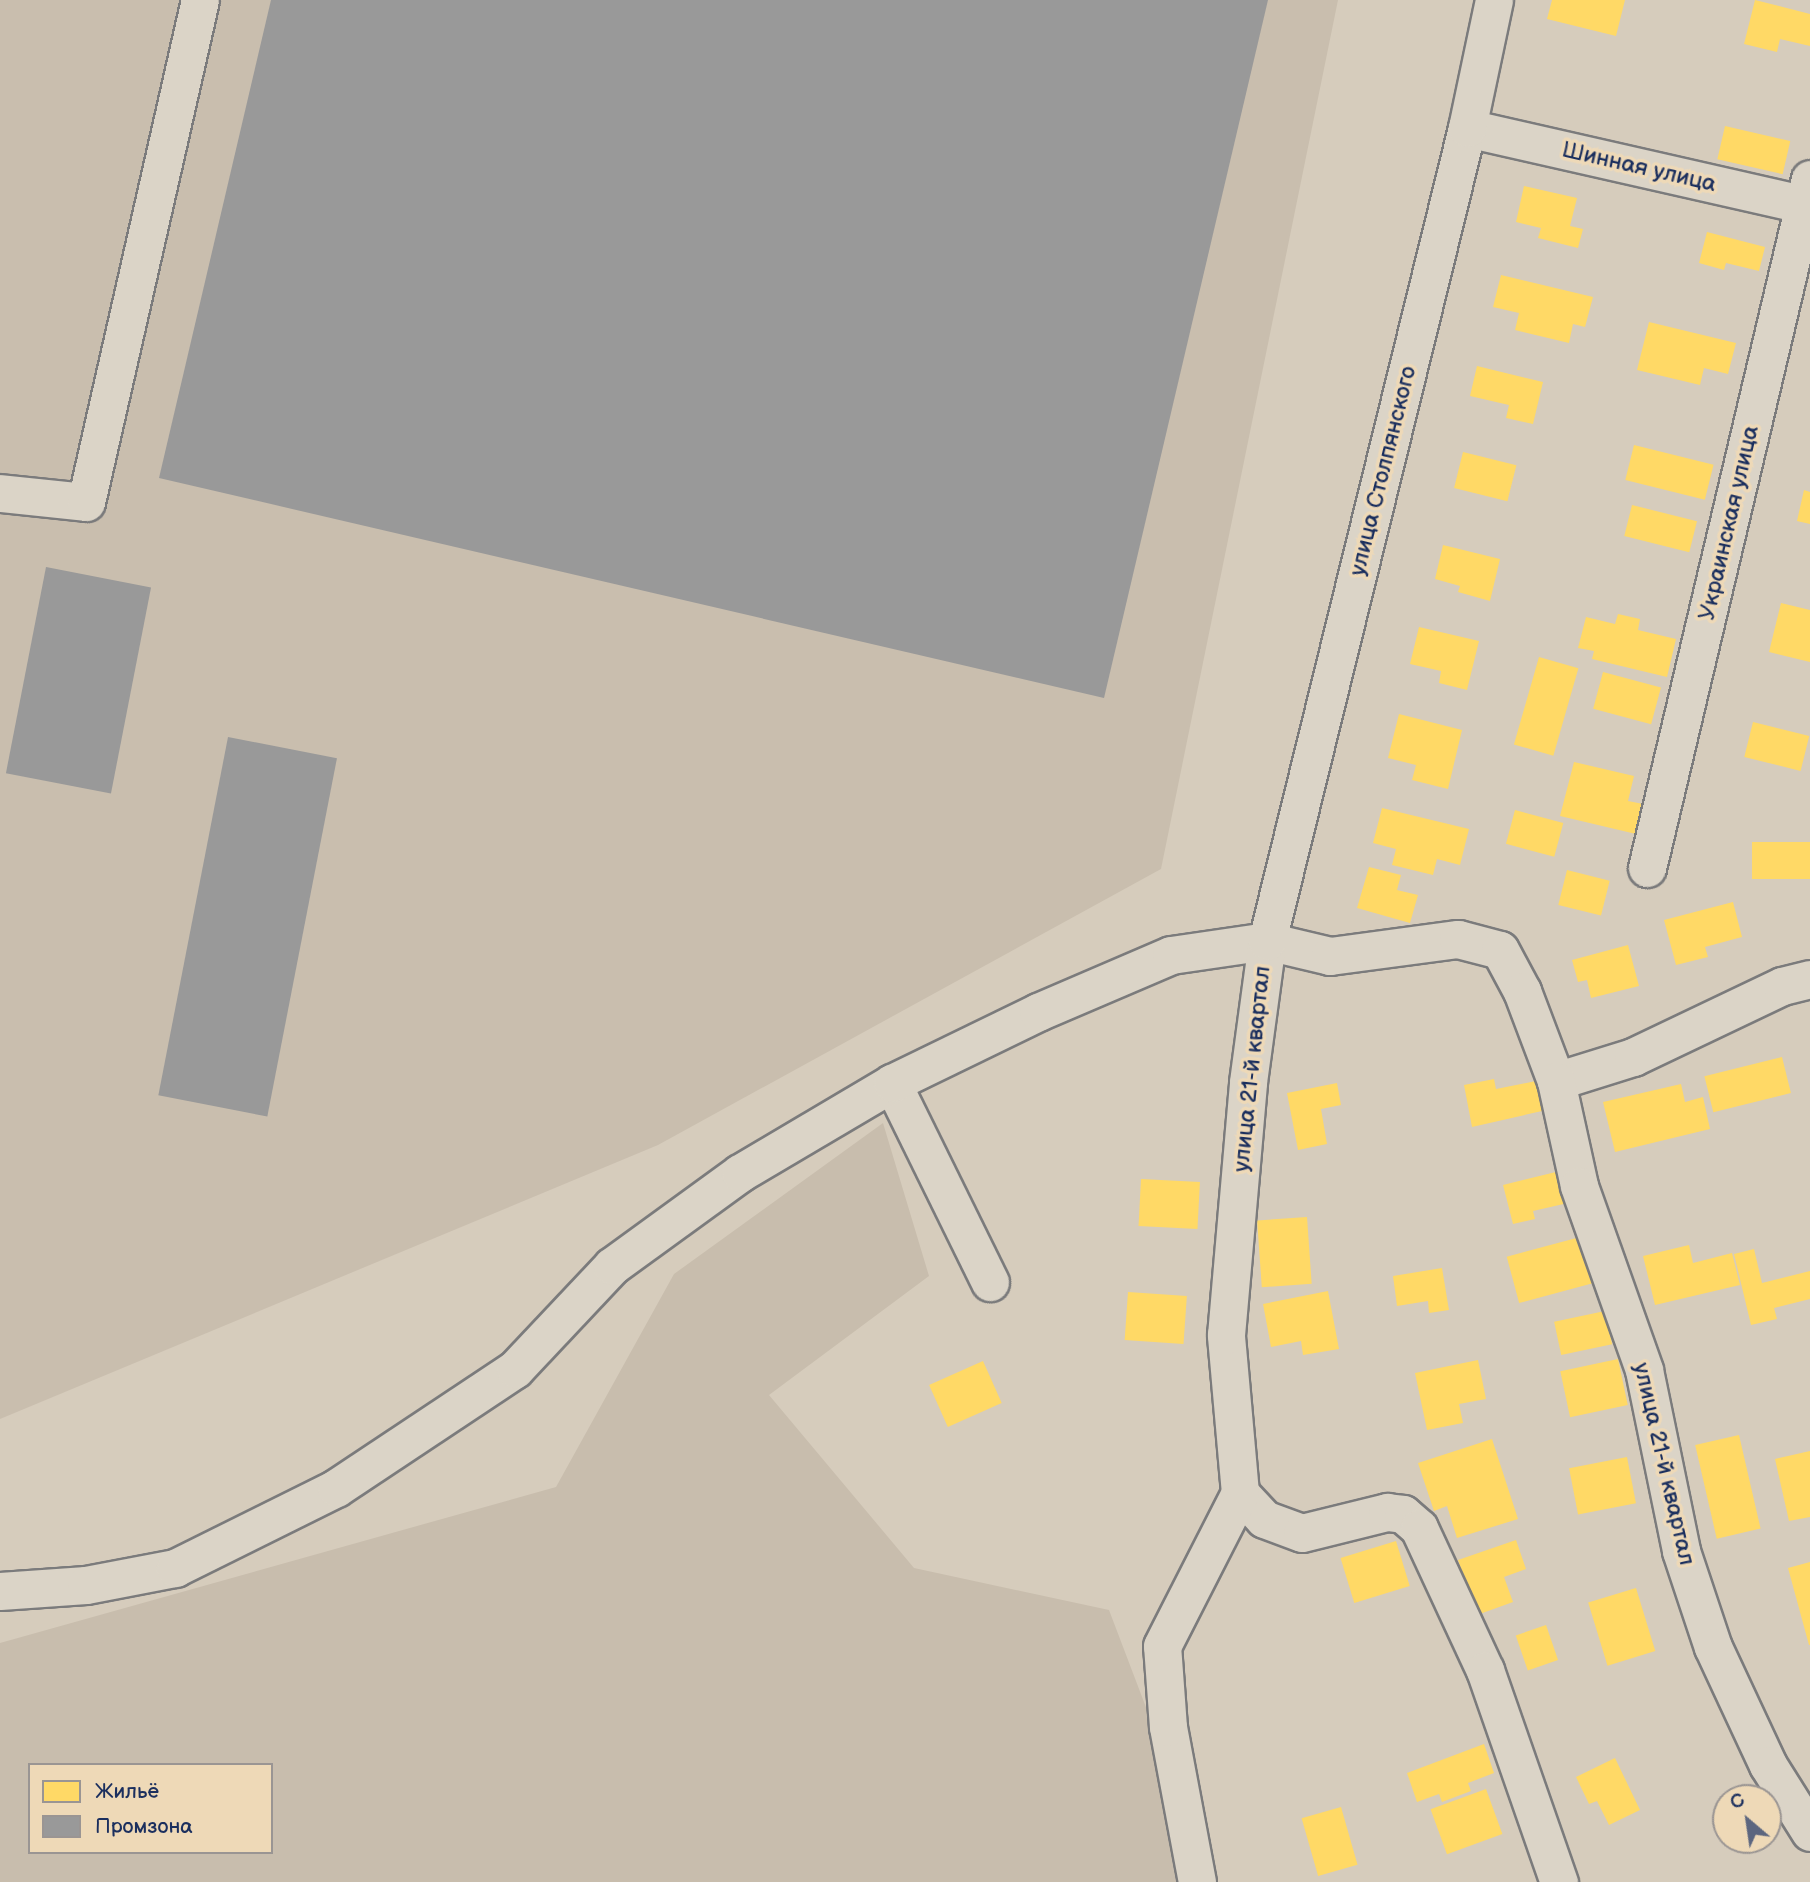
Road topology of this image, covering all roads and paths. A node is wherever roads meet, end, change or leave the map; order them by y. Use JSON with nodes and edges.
{"nodes":[{"id":1,"x":200,"y":0,"type":"edge"},
{"id":2,"x":1494,"y":0,"type":"edge"},
{"id":3,"x":1467,"y":128,"type":"junction"},
{"id":4,"x":1808,"y":197,"type":"edge"},
{"id":5,"x":0,"y":493,"type":"edge"},
{"id":6,"x":1647,"y":868,"type":"dead end"},
{"id":7,"x":1267,"y":941,"type":"junction"},
{"id":8,"x":1810,"y":979,"type":"edge"},
{"id":9,"x":1556,"y":1081,"type":"junction"},
{"id":10,"x":892,"y":1083,"type":"junction"},
{"id":11,"x":990,"y":1282,"type":"dead end"},
{"id":12,"x":1240,"y":1493,"type":"junction"},
{"id":13,"x":0,"y":1591,"type":"edge"},
{"id":14,"x":1810,"y":1832,"type":"edge"},
{"id":15,"x":1197,"y":1882,"type":"edge"},
{"id":16,"x":1559,"y":1882,"type":"edge"}],
"edges":[{"from":1,"to":5,"type":"street"},
{"from":2,"to":3,"type":"street","name":"улица Столпянского"},
{"from":3,"to":4,"type":"street","name":"Шинная улица"},
{"from":3,"to":7,"type":"street","name":"улица Столпянского"},
{"from":4,"to":6,"type":"street","name":"Украинская улица"},
{"from":7,"to":9,"type":"street","name":"улица 21-й квартал"},
{"from":7,"to":10,"type":"street"},
{"from":7,"to":12,"type":"street","name":"улица 21-й квартал"},
{"from":8,"to":9,"type":"street"},
{"from":9,"to":14,"type":"street","name":"улица 21-й квартал"},
{"from":10,"to":11,"type":"street"},
{"from":10,"to":13,"type":"street"},
{"from":12,"to":15,"type":"street"},
{"from":12,"to":16,"type":"street"}]}
